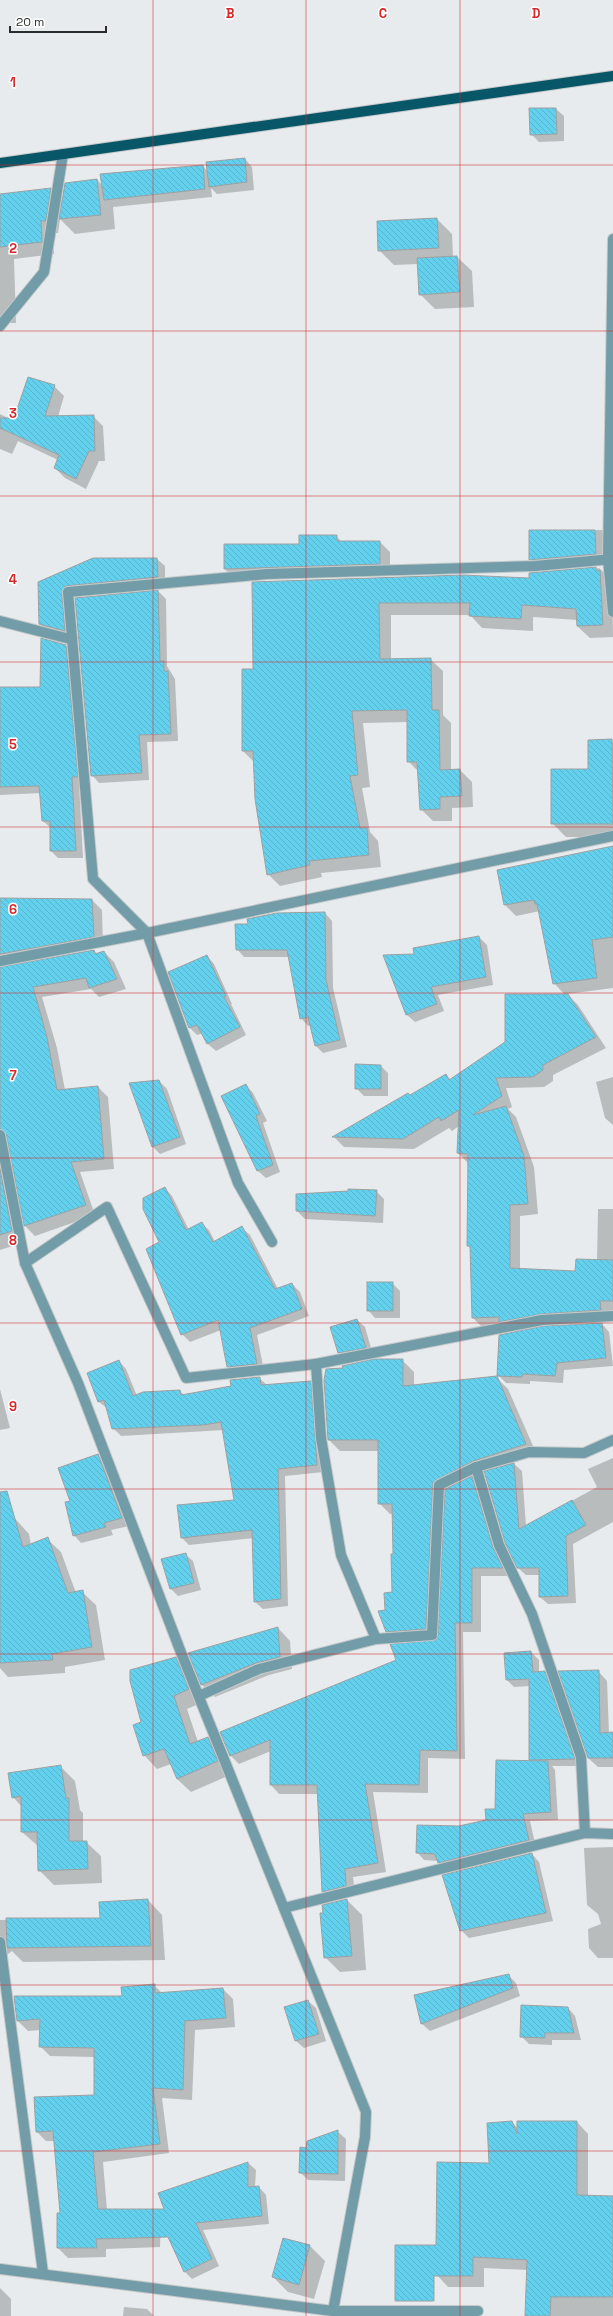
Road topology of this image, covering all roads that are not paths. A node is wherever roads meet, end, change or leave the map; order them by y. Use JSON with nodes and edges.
{"nodes":[{"id":1,"x":613,"y":76,"type":"edge"},
{"id":2,"x":62,"y":154,"type":"junction"},
{"id":3,"x":0,"y":163,"type":"edge"},
{"id":4,"x":613,"y":240,"type":"edge"},
{"id":5,"x":0,"y":326,"type":"edge"},
{"id":6,"x":610,"y":559,"type":"edge"},
{"id":7,"x":613,"y":612,"type":"edge"},
{"id":8,"x":0,"y":621,"type":"edge"},
{"id":9,"x":70,"y":639,"type":"junction"},
{"id":10,"x":613,"y":836,"type":"edge"},
{"id":11,"x":147,"y":933,"type":"junction"},
{"id":12,"x":0,"y":961,"type":"edge"},
{"id":13,"x":0,"y":1135,"type":"edge"},
{"id":14,"x":272,"y":1242,"type":"dead end"},
{"id":15,"x":26,"y":1264,"type":"junction"},
{"id":16,"x":613,"y":1316,"type":"edge"},
{"id":17,"x":316,"y":1364,"type":"junction"},
{"id":18,"x":613,"y":1440,"type":"edge"},
{"id":19,"x":476,"y":1467,"type":"junction"},
{"id":20,"x":376,"y":1639,"type":"junction"},
{"id":21,"x":199,"y":1696,"type":"junction"},
{"id":22,"x":585,"y":1833,"type":"junction"},
{"id":23,"x":613,"y":1834,"type":"edge"},
{"id":24,"x":284,"y":1908,"type":"junction"},
{"id":25,"x":0,"y":1942,"type":"edge"},
{"id":26,"x":2,"y":1976,"type":"edge"},
{"id":27,"x":0,"y":2269,"type":"edge"},
{"id":28,"x":43,"y":2273,"type":"junction"},
{"id":29,"x":333,"y":2311,"type":"junction"},
{"id":30,"x":478,"y":2311,"type":"dead end"}],
"edges":[{"from":1,"to":2,"type":"main road"},
{"from":2,"to":3,"type":"main road"},
{"from":2,"to":5,"type":"street"},
{"from":4,"to":6,"type":"street"},
{"from":6,"to":7,"type":"street"},
{"from":6,"to":9,"type":"street"},
{"from":8,"to":9,"type":"street"},
{"from":9,"to":11,"type":"street"},
{"from":10,"to":11,"type":"street"},
{"from":11,"to":12,"type":"street"},
{"from":11,"to":14,"type":"street"},
{"from":13,"to":15,"type":"street"},
{"from":15,"to":17,"type":"street"},
{"from":15,"to":21,"type":"street"},
{"from":16,"to":17,"type":"street"},
{"from":17,"to":20,"type":"street"},
{"from":18,"to":19,"type":"street"},
{"from":19,"to":20,"type":"street"},
{"from":19,"to":22,"type":"street"},
{"from":20,"to":21,"type":"street"},
{"from":21,"to":24,"type":"street"},
{"from":22,"to":23,"type":"street"},
{"from":22,"to":24,"type":"street"},
{"from":24,"to":29,"type":"street"},
{"from":25,"to":26,"type":"street"},
{"from":26,"to":28,"type":"street"},
{"from":27,"to":28,"type":"street"},
{"from":28,"to":29,"type":"street"},
{"from":29,"to":30,"type":"street"}]}
